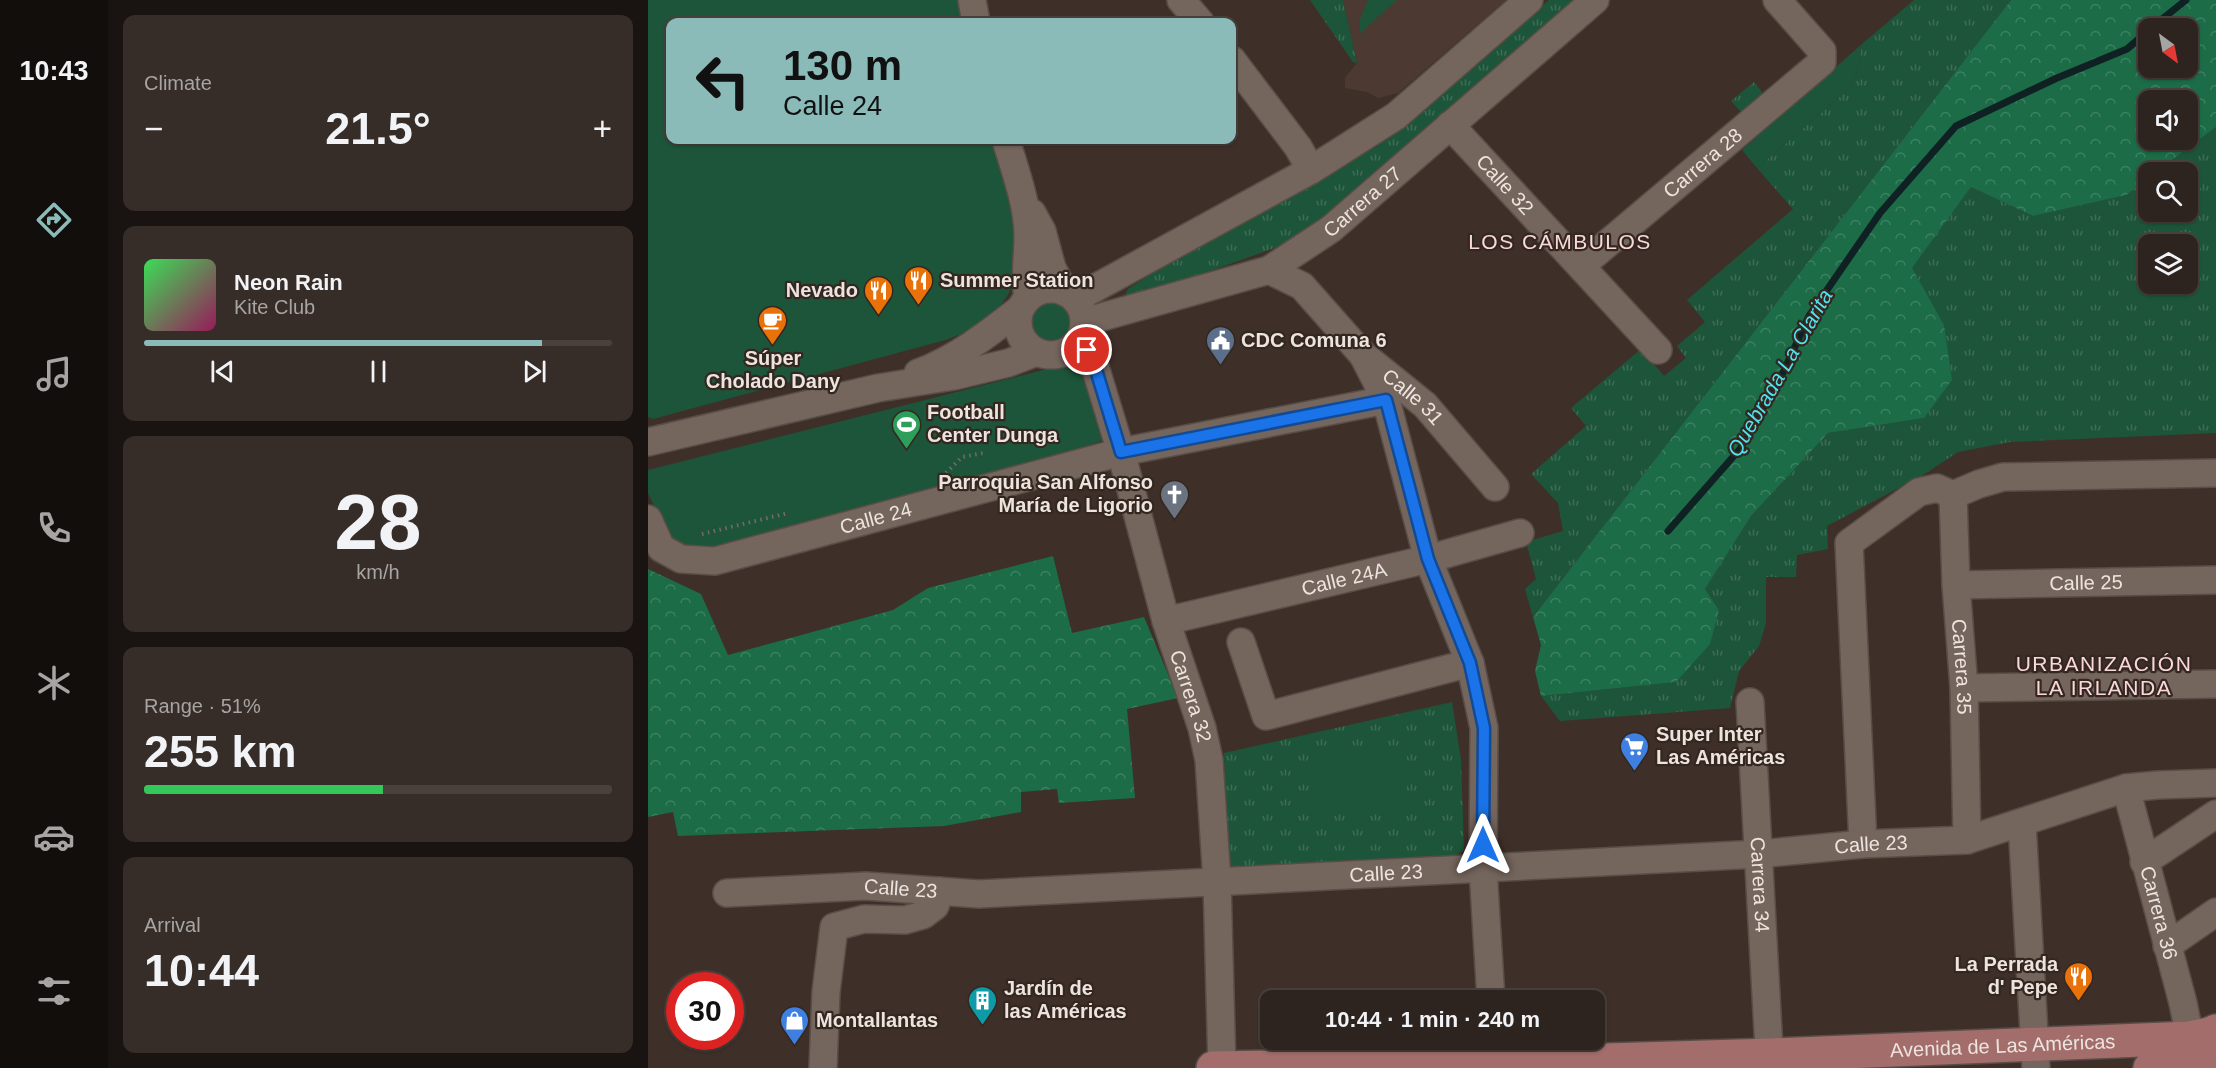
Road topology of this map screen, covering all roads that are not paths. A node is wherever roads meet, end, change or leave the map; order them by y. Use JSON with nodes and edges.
{"nodes":[{"id":1,"x":972,"y":0,"type":"edge"},
{"id":2,"x":1181,"y":0,"type":"edge"},
{"id":3,"x":1529,"y":0,"type":"edge"},
{"id":4,"x":1595,"y":0,"type":"edge"},
{"id":5,"x":1777,"y":0,"type":"edge"},
{"id":6,"x":975,"y":18,"type":"edge"},
{"id":7,"x":1197,"y":18,"type":"edge"},
{"id":8,"x":1236,"y":65,"type":"edge"},
{"id":9,"x":1450,"y":125,"type":"junction"},
{"id":10,"x":1007,"y":144,"type":"edge"},
{"id":11,"x":1311,"y":170,"type":"junction"},
{"id":12,"x":1022,"y":196,"type":"junction"},
{"id":13,"x":1581,"y":265,"type":"junction"},
{"id":14,"x":1269,"y":270,"type":"junction"},
{"id":15,"x":1024,"y":304,"type":"junction"},
{"id":16,"x":1076,"y":313,"type":"junction"},
{"id":17,"x":1658,"y":350,"type":"dead end"},
{"id":18,"x":1037,"y":352,"type":"junction"},
{"id":19,"x":1363,"y":354,"type":"junction"},
{"id":20,"x":878,"y":388,"type":"junction"},
{"id":21,"x":1386,"y":400,"type":"junction"},
{"id":22,"x":648,"y":442,"type":"edge"},
{"id":23,"x":1121,"y":452,"type":"junction"},
{"id":24,"x":2216,"y":473,"type":"edge"},
{"id":25,"x":1495,"y":487,"type":"dead end"},
{"id":26,"x":1953,"y":495,"type":"junction"},
{"id":27,"x":648,"y":519,"type":"edge"},
{"id":28,"x":1520,"y":532,"type":"dead end"},
{"id":29,"x":1428,"y":559,"type":"junction"},
{"id":30,"x":2216,"y":580,"type":"edge"},
{"id":31,"x":1956,"y":585,"type":"junction"},
{"id":32,"x":1166,"y":621,"type":"junction"},
{"id":33,"x":1240,"y":642,"type":"dead end"},
{"id":34,"x":1470,"y":663,"type":"junction"},
{"id":35,"x":2216,"y":684,"type":"edge"},
{"id":36,"x":1964,"y":688,"type":"junction"},
{"id":37,"x":1750,"y":702,"type":"dead end"},
{"id":38,"x":2216,"y":783,"type":"edge"},
{"id":39,"x":2126,"y":789,"type":"junction"},
{"id":40,"x":2216,"y":814,"type":"edge"},
{"id":41,"x":2022,"y":823,"type":"junction"},
{"id":42,"x":1967,"y":840,"type":"junction"},
{"id":43,"x":1863,"y":844,"type":"junction"},
{"id":44,"x":1759,"y":854,"type":"junction"},
{"id":45,"x":2144,"y":862,"type":"junction"},
{"id":46,"x":1483,"y":869,"type":"junction"},
{"id":47,"x":1217,"y":881,"type":"junction"},
{"id":48,"x":940,"y":891,"type":"junction"},
{"id":49,"x":727,"y":893,"type":"dead end"},
{"id":50,"x":2216,"y":912,"type":"edge"},
{"id":51,"x":2167,"y":946,"type":"junction"},
{"id":52,"x":1490,"y":990,"type":"edge"},
{"id":53,"x":2203,"y":1034,"type":"edge"},
{"id":54,"x":1494,"y":1057,"type":"edge"},
{"id":55,"x":2036,"y":1057,"type":"edge"},
{"id":56,"x":2216,"y":1061,"type":"edge"},
{"id":57,"x":1770,"y":1062,"type":"edge"},
{"id":58,"x":823,"y":1068,"type":"edge"},
{"id":59,"x":1213,"y":1068,"type":"edge"},
{"id":60,"x":1222,"y":1068,"type":"edge"},
{"id":61,"x":2150,"y":1068,"type":"edge"}],
"edges":[{"from":1,"to":6,"type":"street"},
{"from":2,"to":7,"type":"street"},
{"from":3,"to":11,"type":"street"},
{"from":4,"to":9,"type":"street","name":"Carrera 27"},
{"from":5,"to":13,"type":"street","name":"Carrera 28"},
{"from":8,"to":11,"type":"street"},
{"from":9,"to":13,"type":"street","name":"Calle 32"},
{"from":9,"to":14,"type":"street","name":"Carrera 27"},
{"from":10,"to":12,"type":"street"},
{"from":11,"to":16,"type":"street"},
{"from":12,"to":15,"type":"street"},
{"from":12,"to":16,"type":"street","name":"Carrera 32"},
{"from":13,"to":17,"type":"street","name":"Calle 32"},
{"from":14,"to":16,"type":"street","name":"Carrera 27"},
{"from":14,"to":19,"type":"street","name":"Calle 31"},
{"from":15,"to":16,"type":"street"},
{"from":15,"to":18,"type":"street"},
{"from":15,"to":20,"type":"street"},
{"from":16,"to":18,"type":"street"},
{"from":16,"to":23,"type":"street","name":"Carrera 32"},
{"from":18,"to":20,"type":"street"},
{"from":19,"to":21,"type":"street"},
{"from":19,"to":25,"type":"street","name":"Calle 31"},
{"from":20,"to":22,"type":"street"},
{"from":21,"to":23,"type":"street","name":"Calle 24"},
{"from":21,"to":29,"type":"street"},
{"from":23,"to":27,"type":"street","name":"Calle 24"},
{"from":23,"to":32,"type":"street","name":"Carrera 32"},
{"from":24,"to":26,"type":"street"},
{"from":26,"to":31,"type":"street","name":"Carrera 35"},
{"from":26,"to":43,"type":"street"},
{"from":28,"to":29,"type":"street","name":"Calle 24A"},
{"from":29,"to":32,"type":"street","name":"Calle 24A"},
{"from":29,"to":34,"type":"street"},
{"from":30,"to":31,"type":"street","name":"Calle 25"},
{"from":31,"to":36,"type":"street","name":"Carrera 35"},
{"from":32,"to":47,"type":"street","name":"Carrera 32"},
{"from":33,"to":34,"type":"street"},
{"from":34,"to":46,"type":"street"},
{"from":35,"to":36,"type":"street"},
{"from":36,"to":42,"type":"street","name":"Carrera 35"},
{"from":37,"to":44,"type":"street","name":"Carrera 34"},
{"from":38,"to":39,"type":"street","name":"Calle 23"},
{"from":39,"to":41,"type":"street","name":"Calle 23"},
{"from":39,"to":45,"type":"street","name":"Carrera 36"},
{"from":40,"to":45,"type":"street"},
{"from":41,"to":42,"type":"street","name":"Calle 23"},
{"from":41,"to":55,"type":"street"},
{"from":42,"to":43,"type":"street","name":"Calle 23"},
{"from":43,"to":44,"type":"street","name":"Calle 23"},
{"from":44,"to":46,"type":"street","name":"Calle 23"},
{"from":44,"to":57,"type":"street","name":"Carrera 34"},
{"from":45,"to":51,"type":"street","name":"Carrera 36"},
{"from":46,"to":47,"type":"street","name":"Calle 23"},
{"from":46,"to":52,"type":"street"},
{"from":47,"to":48,"type":"street","name":"Calle 23"},
{"from":47,"to":60,"type":"street","name":"Carrera 32"},
{"from":48,"to":49,"type":"street","name":"Calle 23"},
{"from":48,"to":58,"type":"street"},
{"from":50,"to":51,"type":"street"},
{"from":51,"to":53,"type":"street","name":"Carrera 36"},
{"from":53,"to":55,"type":"main road","name":"Avenida de Las Américas"},
{"from":54,"to":57,"type":"main road","name":"Avenida de Las Américas"},
{"from":54,"to":60,"type":"main road","name":"Avenida de Las Américas"},
{"from":55,"to":57,"type":"main road","name":"Avenida de Las Américas"},
{"from":56,"to":61,"type":"main road"},
{"from":59,"to":60,"type":"main road","name":"Avenida de Las Américas"}]}
